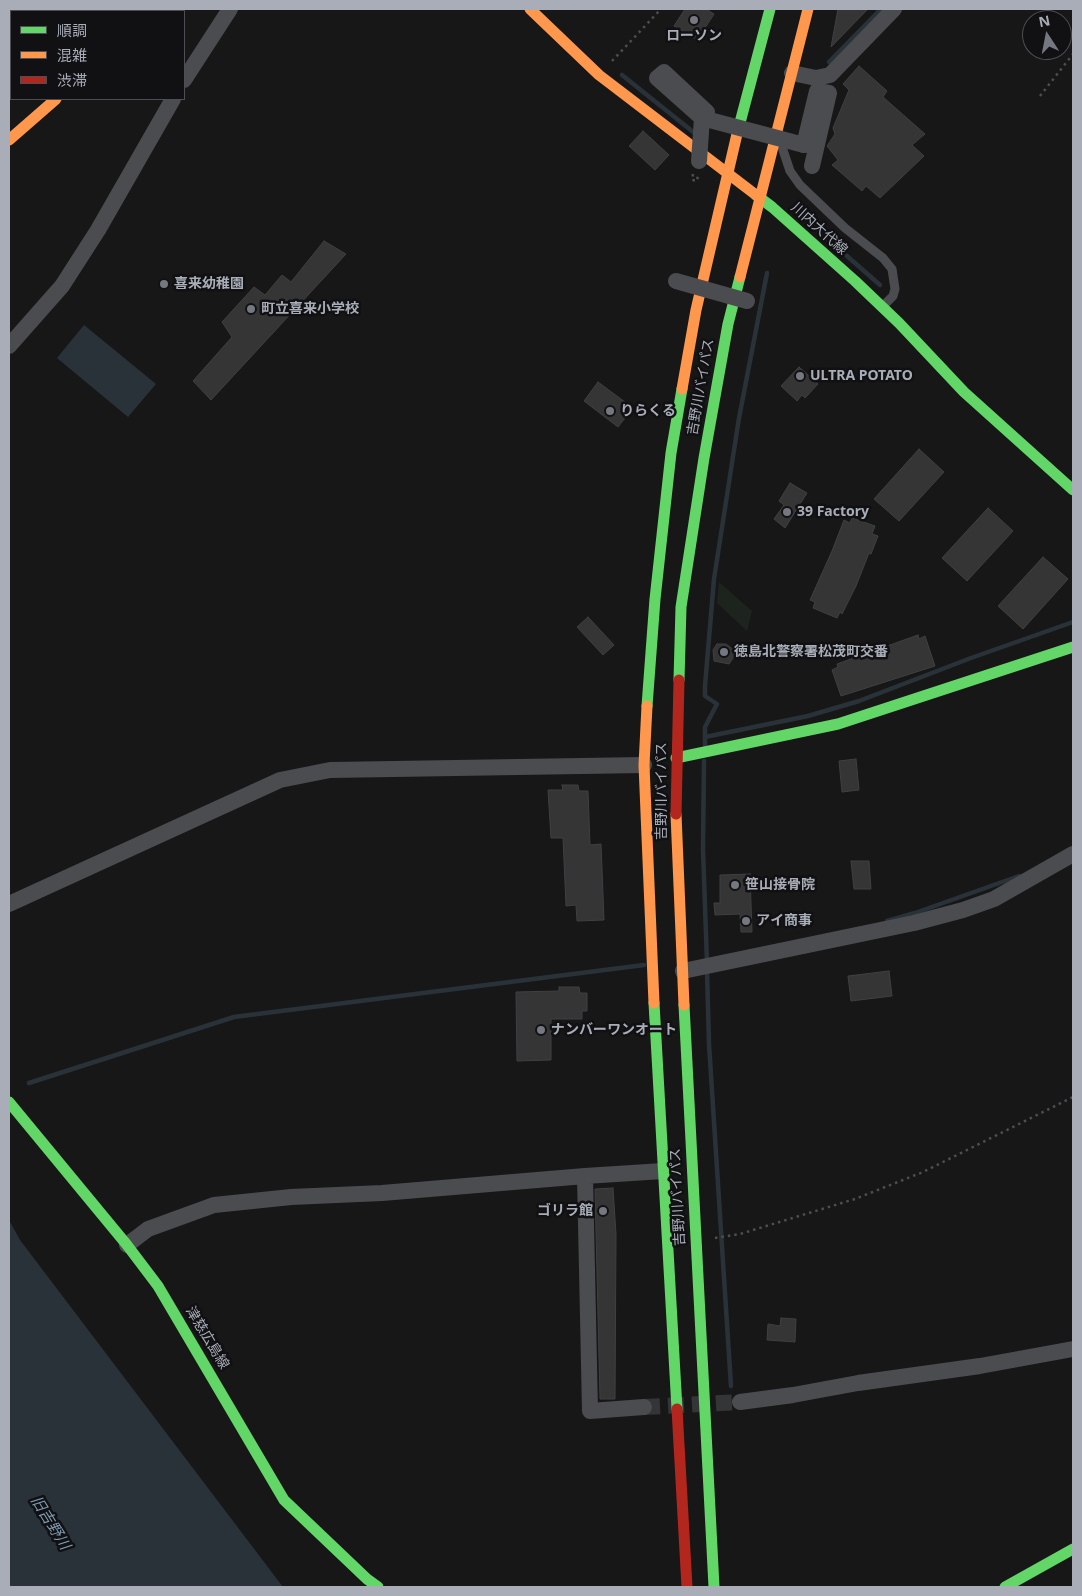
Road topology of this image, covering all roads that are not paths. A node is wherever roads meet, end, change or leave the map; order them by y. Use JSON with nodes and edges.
{"nodes":[{"id":1,"x":230,"y":9,"type":"edge"},
{"id":2,"x":530,"y":9,"type":"edge"},
{"id":3,"x":770,"y":9,"type":"edge"},
{"id":4,"x":808,"y":9,"type":"edge"},
{"id":5,"x":894,"y":9,"type":"edge"},
{"id":6,"x":792,"y":73,"type":"junction"},
{"id":7,"x":185,"y":78,"type":"edge"},
{"id":8,"x":55,"y":100,"type":"edge"},
{"id":9,"x":172,"y":100,"type":"edge"},
{"id":10,"x":779,"y":122,"type":"junction"},
{"id":11,"x":9,"y":140,"type":"edge"},
{"id":12,"x":699,"y":161,"type":"dead end"},
{"id":13,"x":812,"y":166,"type":"dead end"},
{"id":14,"x":727,"y":174,"type":"junction"},
{"id":15,"x":759,"y":197,"type":"junction"},
{"id":16,"x":676,"y":281,"type":"dead end"},
{"id":17,"x":747,"y":301,"type":"dead end"},
{"id":18,"x":882,"y":308,"type":"junction"},
{"id":19,"x":9,"y":346,"type":"edge"},
{"id":20,"x":1073,"y":490,"type":"edge"},
{"id":21,"x":1073,"y":646,"type":"edge"},
{"id":22,"x":676,"y":758,"type":"junction"},
{"id":23,"x":644,"y":766,"type":"junction"},
{"id":24,"x":1073,"y":854,"type":"edge"},
{"id":25,"x":9,"y":904,"type":"edge"},
{"id":26,"x":683,"y":971,"type":"junction"},
{"id":27,"x":9,"y":1102,"type":"edge"},
{"id":28,"x":662,"y":1171,"type":"junction"},
{"id":29,"x":586,"y":1176,"type":"junction"},
{"id":30,"x":127,"y":1245,"type":"junction"},
{"id":31,"x":1073,"y":1349,"type":"edge"},
{"id":32,"x":740,"y":1402,"type":"tunnel mouth"},
{"id":33,"x":644,"y":1407,"type":"tunnel mouth"},
{"id":34,"x":1073,"y":1549,"type":"edge"},
{"id":35,"x":378,"y":1587,"type":"edge"},
{"id":36,"x":688,"y":1587,"type":"edge"},
{"id":37,"x":714,"y":1587,"type":"edge"},
{"id":38,"x":1005,"y":1587,"type":"edge"}],
"edges":[{"from":1,"to":7,"type":"street"},
{"from":2,"to":14,"type":"main road","name":"川内大代線"},
{"from":3,"to":14,"type":"main road","name":"吉野川バイパス"},
{"from":4,"to":6,"type":"main road","name":"吉野川バイパス"},
{"from":5,"to":6,"type":"street"},
{"from":6,"to":10,"type":"main road","name":"吉野川バイパス"},
{"from":8,"to":11,"type":"main road"},
{"from":9,"to":19,"type":"street"},
{"from":10,"to":15,"type":"main road","name":"吉野川バイパス"},
{"from":10,"to":18,"type":"lane"},
{"from":12,"to":13,"type":"street","bridge":true},
{"from":14,"to":15,"type":"main road","name":"川内大代線"},
{"from":14,"to":23,"type":"main road","name":"吉野川バイパス"},
{"from":15,"to":18,"type":"main road","name":"川内大代線"},
{"from":15,"to":22,"type":"main road","name":"吉野川バイパス"},
{"from":16,"to":17,"type":"street","bridge":true},
{"from":18,"to":20,"type":"main road","name":"川内大代線"},
{"from":21,"to":22,"type":"main road"},
{"from":22,"to":26,"type":"main road","name":"吉野川バイパス"},
{"from":23,"to":25,"type":"street"},
{"from":23,"to":28,"type":"main road","name":"吉野川バイパス"},
{"from":24,"to":26,"type":"street"},
{"from":26,"to":37,"type":"main road","name":"吉野川バイパス"},
{"from":27,"to":30,"type":"main road","name":"津慈広島線"},
{"from":28,"to":29,"type":"street"},
{"from":28,"to":36,"type":"main road","name":"吉野川バイパス"},
{"from":29,"to":30,"type":"street"},
{"from":29,"to":33,"type":"street"},
{"from":30,"to":35,"type":"main road","name":"津慈広島線"},
{"from":31,"to":32,"type":"street"},
{"from":34,"to":38,"type":"main road"}]}
